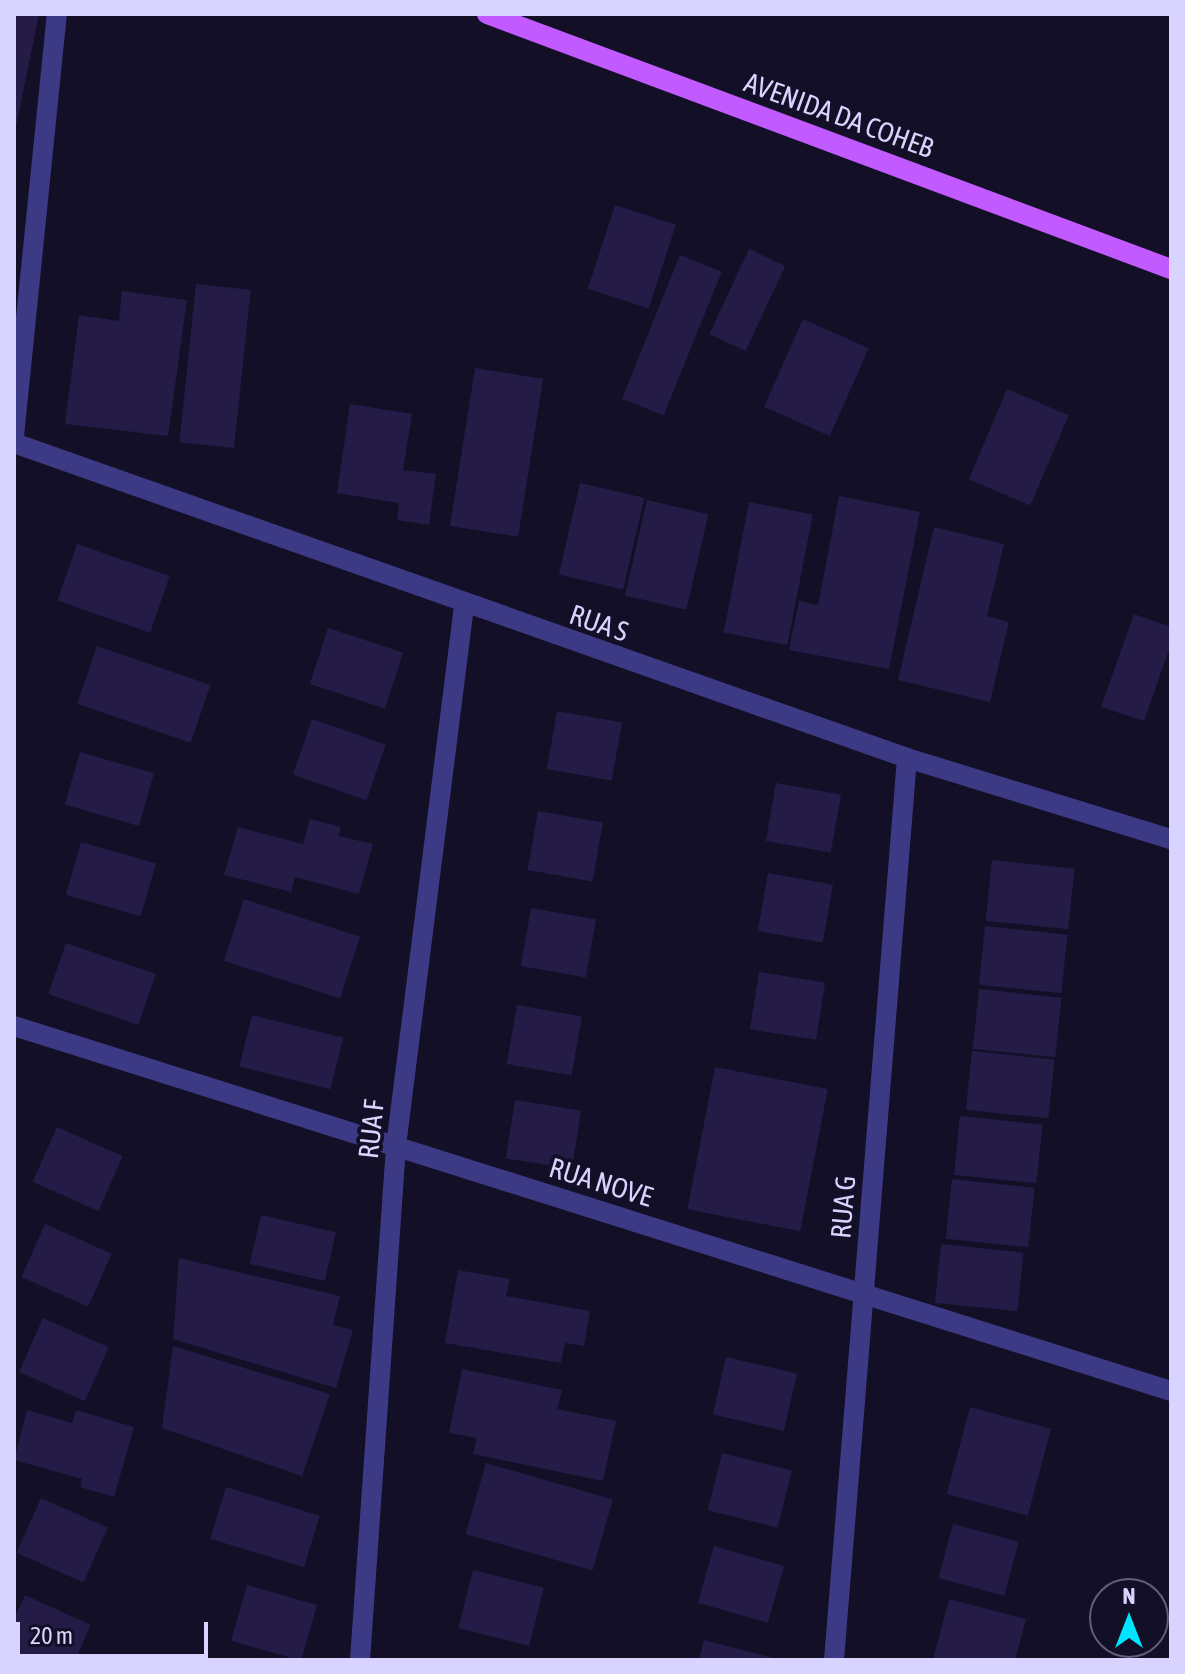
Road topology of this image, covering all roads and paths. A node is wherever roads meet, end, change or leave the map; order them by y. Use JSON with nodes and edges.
{"nodes":[{"id":1,"x":57,"y":14,"type":"edge"},
{"id":2,"x":487,"y":14,"type":"edge"},
{"id":3,"x":1171,"y":269,"type":"edge"},
{"id":4,"x":14,"y":436,"type":"edge"},
{"id":5,"x":14,"y":443,"type":"edge"},
{"id":6,"x":464,"y":606,"type":"junction"},
{"id":7,"x":907,"y":758,"type":"junction"},
{"id":8,"x":1171,"y":839,"type":"edge"},
{"id":9,"x":14,"y":1026,"type":"edge"},
{"id":10,"x":396,"y":1146,"type":"junction"},
{"id":11,"x":865,"y":1294,"type":"junction"},
{"id":12,"x":1171,"y":1391,"type":"edge"},
{"id":13,"x":360,"y":1660,"type":"edge"},
{"id":14,"x":834,"y":1660,"type":"edge"}],
"edges":[{"from":1,"to":4,"type":"street"},
{"from":2,"to":3,"type":"main road","name":"AVENIDA DA COHEB"},
{"from":5,"to":6,"type":"street","name":"RUA S"},
{"from":6,"to":7,"type":"street","name":"RUA S"},
{"from":6,"to":10,"type":"street","name":"RUA F"},
{"from":7,"to":8,"type":"street","name":"RUA S"},
{"from":7,"to":11,"type":"street","name":"RUA G"},
{"from":9,"to":10,"type":"street","name":"RUA NOVE"},
{"from":10,"to":11,"type":"street","name":"RUA NOVE"},
{"from":10,"to":13,"type":"street","name":"RUA F"},
{"from":11,"to":12,"type":"street","name":"RUA NOVE"},
{"from":11,"to":14,"type":"street","name":"RUA G"}]}
